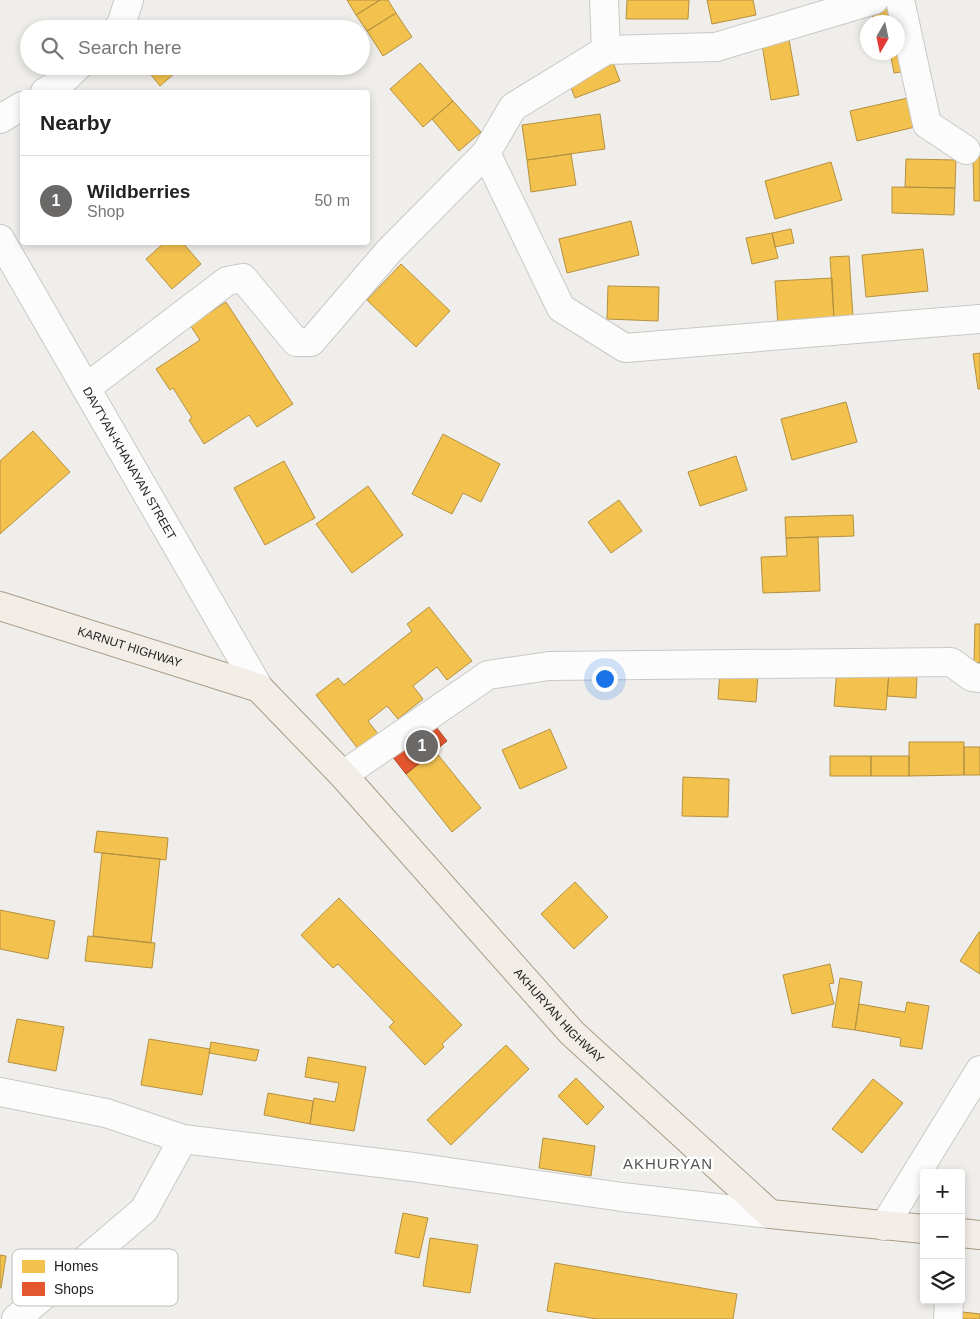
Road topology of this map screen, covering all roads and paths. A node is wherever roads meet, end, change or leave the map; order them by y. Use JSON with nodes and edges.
{"nodes":[{"id":1,"x":129,"y":0,"type":"edge"},
{"id":2,"x":604,"y":0,"type":"edge"},
{"id":3,"x":874,"y":0,"type":"edge"},
{"id":4,"x":900,"y":0,"type":"edge"},
{"id":5,"x":123,"y":20,"type":"edge"},
{"id":6,"x":606,"y":50,"type":"junction"},
{"id":7,"x":68,"y":75,"type":"edge"},
{"id":8,"x":48,"y":90,"type":"edge"},
{"id":9,"x":20,"y":107,"type":"edge"},
{"id":10,"x":0,"y":119,"type":"edge"},
{"id":11,"x":966,"y":150,"type":"dead end"},
{"id":12,"x":486,"y":153,"type":"junction"},
{"id":13,"x":0,"y":239,"type":"edge"},
{"id":14,"x":980,"y":319,"type":"edge"},
{"id":15,"x":86,"y":388,"type":"junction"},
{"id":16,"x":0,"y":606,"type":"edge"},
{"id":17,"x":980,"y":678,"type":"edge"},
{"id":18,"x":259,"y":688,"type":"junction"},
{"id":19,"x":343,"y":774,"type":"junction"},
{"id":20,"x":980,"y":1070,"type":"edge"},
{"id":21,"x":0,"y":1092,"type":"edge"},
{"id":22,"x":183,"y":1139,"type":"junction"},
{"id":23,"x":770,"y":1214,"type":"junction"},
{"id":24,"x":884,"y":1226,"type":"junction"},
{"id":25,"x":920,"y":1229,"type":"edge"},
{"id":26,"x":965,"y":1233,"type":"edge"},
{"id":27,"x":980,"y":1235,"type":"edge"},
{"id":28,"x":98,"y":1249,"type":"edge"},
{"id":29,"x":949,"y":1304,"type":"edge"},
{"id":30,"x":31,"y":1306,"type":"edge"},
{"id":31,"x":16,"y":1319,"type":"edge"},
{"id":32,"x":948,"y":1319,"type":"edge"}],
"edges":[{"from":1,"to":5,"type":"street"},
{"from":2,"to":6,"type":"street"},
{"from":3,"to":6,"type":"street"},
{"from":4,"to":11,"type":"street"},
{"from":6,"to":12,"type":"street"},
{"from":7,"to":8,"type":"street"},
{"from":9,"to":10,"type":"street"},
{"from":12,"to":14,"type":"street"},
{"from":12,"to":15,"type":"street"},
{"from":13,"to":15,"type":"street","name":"DAVTYAN-KHANAYAN STREET"},
{"from":15,"to":18,"type":"street","name":"DAVTYAN-KHANAYAN STREET"},
{"from":16,"to":18,"type":"main road","name":"KARNUT HIGHWAY"},
{"from":17,"to":19,"type":"street"},
{"from":18,"to":19,"type":"main road","name":"AKHURYAN HIGHWAY"},
{"from":19,"to":23,"type":"main road","name":"AKHURYAN HIGHWAY"},
{"from":20,"to":24,"type":"street"},
{"from":21,"to":22,"type":"street"},
{"from":22,"to":23,"type":"street"},
{"from":22,"to":28,"type":"street"},
{"from":23,"to":24,"type":"main road"},
{"from":24,"to":25,"type":"main road"},
{"from":26,"to":27,"type":"main road"},
{"from":29,"to":32,"type":"street"},
{"from":30,"to":31,"type":"street"}]}
